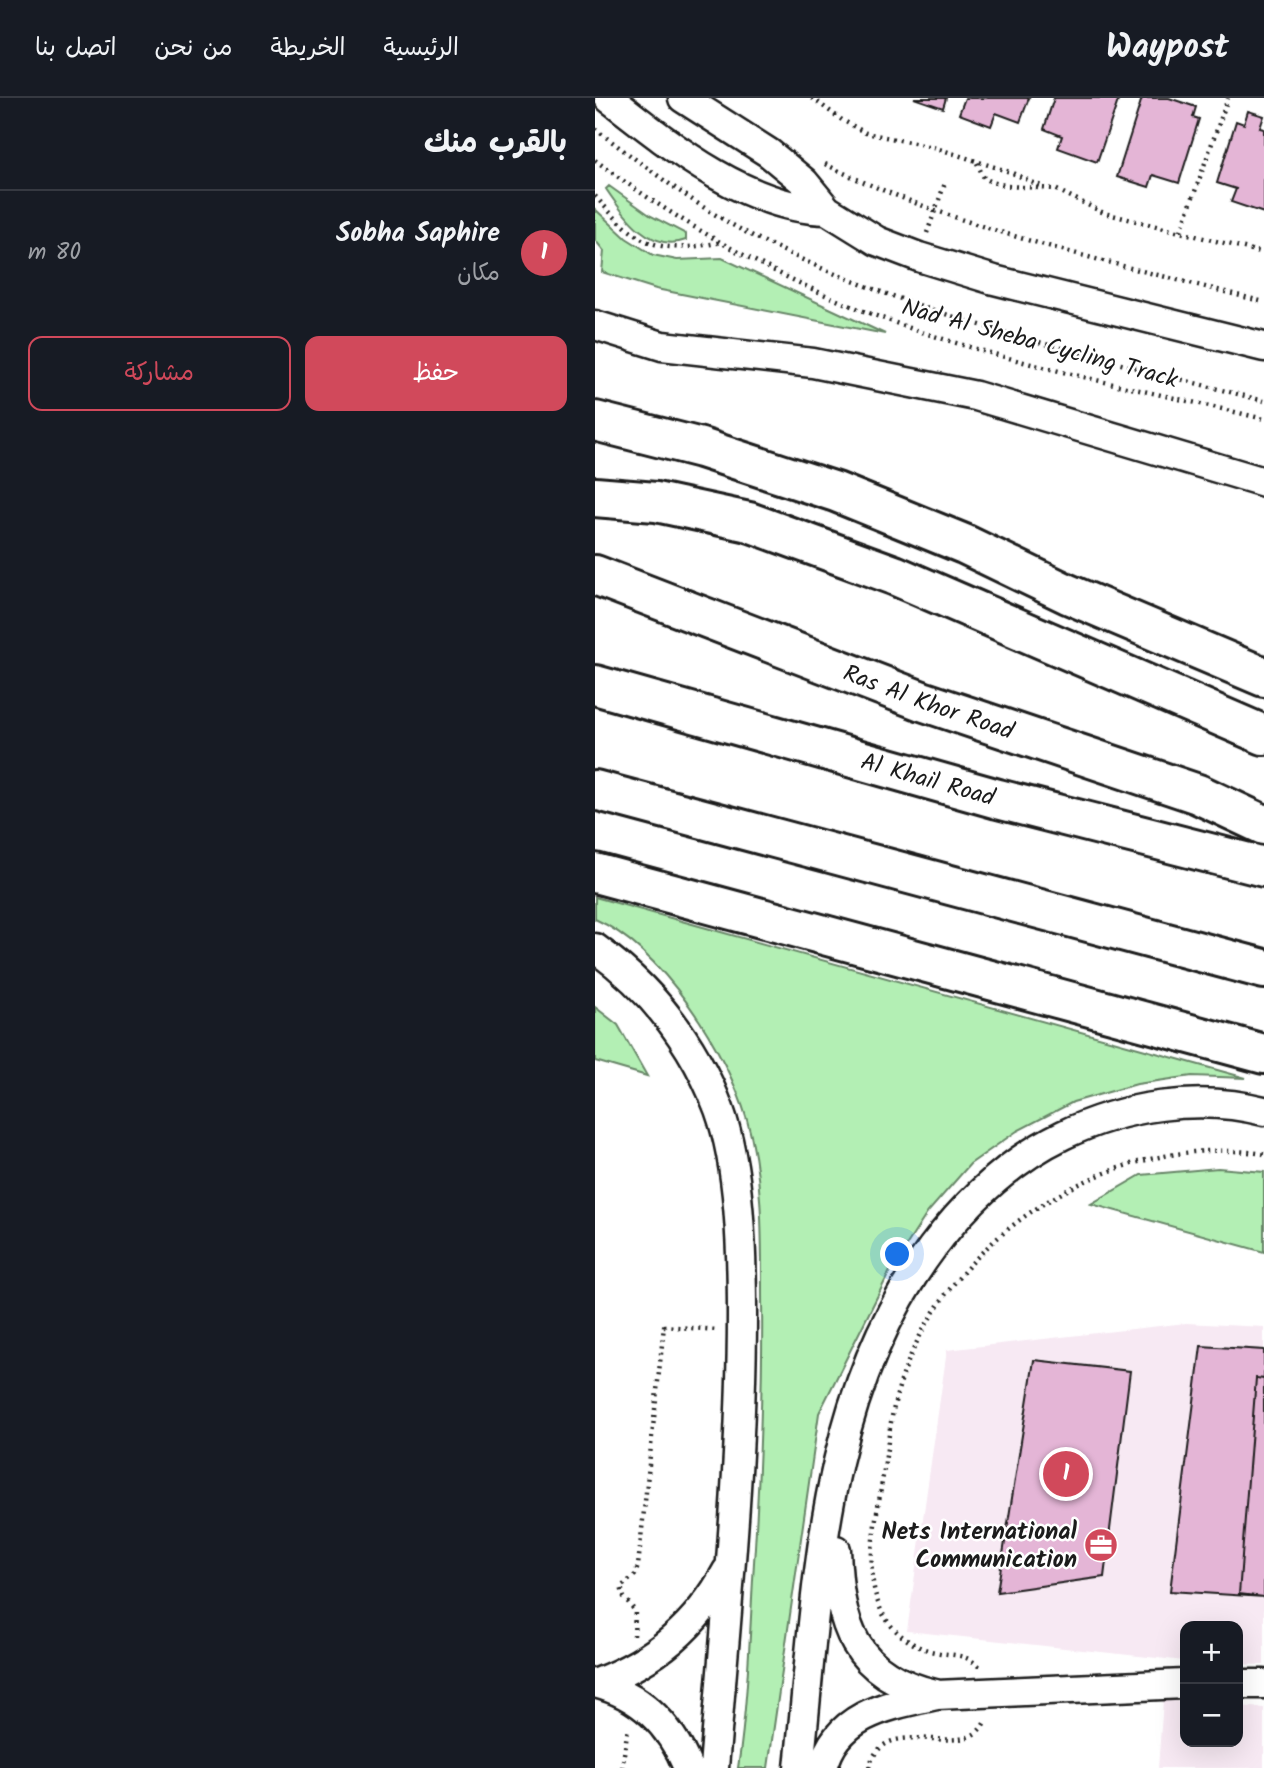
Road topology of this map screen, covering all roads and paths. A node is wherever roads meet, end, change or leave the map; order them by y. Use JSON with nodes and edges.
{"nodes":[{"id":1,"x":683,"y":98,"type":"edge"},
{"id":2,"x":812,"y":98,"type":"edge"},
{"id":3,"x":1228,"y":98,"type":"edge"},
{"id":4,"x":624,"y":103,"type":"edge"},
{"id":5,"x":595,"y":129,"type":"edge"},
{"id":6,"x":595,"y":160,"type":"edge"},
{"id":7,"x":823,"y":163,"type":"dead end"},
{"id":8,"x":977,"y":163,"type":"junction"},
{"id":9,"x":945,"y":183,"type":"dead end"},
{"id":10,"x":1041,"y":187,"type":"junction"},
{"id":11,"x":595,"y":196,"type":"edge"},
{"id":12,"x":827,"y":210,"type":"junction"},
{"id":13,"x":934,"y":211,"type":"junction"},
{"id":14,"x":1181,"y":231,"type":"junction"},
{"id":15,"x":722,"y":242,"type":"junction"},
{"id":16,"x":1264,"y":253,"type":"edge"},
{"id":17,"x":919,"y":257,"type":"junction"},
{"id":18,"x":1264,"y":302,"type":"edge"},
{"id":19,"x":595,"y":325,"type":"edge"},
{"id":20,"x":1264,"y":347,"type":"edge"},
{"id":21,"x":1264,"y":401,"type":"edge"},
{"id":22,"x":1264,"y":419,"type":"edge"},
{"id":23,"x":595,"y":421,"type":"edge"},
{"id":24,"x":1264,"y":482,"type":"edge"},
{"id":25,"x":595,"y":497,"type":"edge"},
{"id":26,"x":595,"y":575,"type":"edge"},
{"id":27,"x":1264,"y":677,"type":"edge"},
{"id":28,"x":595,"y":685,"type":"edge"},
{"id":29,"x":1264,"y":735,"type":"edge"},
{"id":30,"x":595,"y":790,"type":"edge"},
{"id":31,"x":1264,"y":825,"type":"edge"},
{"id":32,"x":1264,"y":867,"type":"edge"},
{"id":33,"x":595,"y":873,"type":"edge"},
{"id":34,"x":595,"y":948,"type":"edge"},
{"id":35,"x":1264,"y":969,"type":"edge"},
{"id":36,"x":1264,"y":1054,"type":"edge"},
{"id":37,"x":1264,"y":1111,"type":"edge"},
{"id":38,"x":1264,"y":1154,"type":"edge"},
{"id":39,"x":742,"y":1332,"type":"junction"},
{"id":40,"x":833,"y":1480,"type":"junction"},
{"id":41,"x":730,"y":1565,"type":"junction"},
{"id":42,"x":633,"y":1644,"type":"dead end"},
{"id":43,"x":963,"y":1655,"type":"dead end"},
{"id":44,"x":596,"y":1683,"type":"edge"},
{"id":45,"x":1243,"y":1684,"type":"edge"},
{"id":46,"x":1264,"y":1684,"type":"edge"},
{"id":47,"x":1180,"y":1685,"type":"edge"},
{"id":48,"x":937,"y":1695,"type":"junction"},
{"id":49,"x":632,"y":1696,"type":"junction"},
{"id":50,"x":979,"y":1731,"type":"dead end"},
{"id":51,"x":622,"y":1768,"type":"edge"},
{"id":52,"x":688,"y":1768,"type":"edge"},
{"id":53,"x":714,"y":1768,"type":"edge"},
{"id":54,"x":799,"y":1768,"type":"edge"},
{"id":55,"x":823,"y":1768,"type":"edge"},
{"id":56,"x":869,"y":1768,"type":"edge"}],
"edges":[{"from":1,"to":12,"type":"street"},
{"from":2,"to":8,"type":"path"},
{"from":3,"to":14,"type":"path"},
{"from":4,"to":12,"type":"street"},
{"from":5,"to":21,"type":"path"},
{"from":6,"to":15,"type":"path","name":"Nad Al Sheba Cycling Track"},
{"from":7,"to":13,"type":"path"},
{"from":8,"to":10,"type":"path"},
{"from":8,"to":10,"type":"path"},
{"from":9,"to":13,"type":"path"},
{"from":10,"to":14,"type":"path"},
{"from":11,"to":15,"type":"path"},
{"from":12,"to":17,"type":"street"},
{"from":13,"to":17,"type":"path"},
{"from":13,"to":18,"type":"path"},
{"from":14,"to":16,"type":"path"},
{"from":15,"to":22,"type":"path","name":"Nad Al Sheba Cycling Track"},
{"from":17,"to":20,"type":"street"},
{"from":19,"to":24,"type":"street"},
{"from":23,"to":27,"type":"highway"},
{"from":25,"to":29,"type":"highway"},
{"from":26,"to":31,"type":"highway","name":"Ras Al Khor Road"},
{"from":28,"to":32,"type":"highway","name":"Al Khail Road"},
{"from":30,"to":35,"type":"highway"},
{"from":33,"to":36,"type":"highway"},
{"from":34,"to":39,"type":"street"},
{"from":37,"to":40,"type":"street"},
{"from":38,"to":43,"type":"path"},
{"from":39,"to":41,"type":"street"},
{"from":39,"to":42,"type":"path"},
{"from":40,"to":48,"type":"street"},
{"from":40,"to":54,"type":"street"},
{"from":41,"to":44,"type":"street"},
{"from":41,"to":53,"type":"street"},
{"from":44,"to":49,"type":"street"},
{"from":45,"to":46,"type":"street"},
{"from":47,"to":48,"type":"street"},
{"from":48,"to":55,"type":"street"},
{"from":49,"to":51,"type":"path"},
{"from":49,"to":52,"type":"street"},
{"from":50,"to":56,"type":"path"}]}
